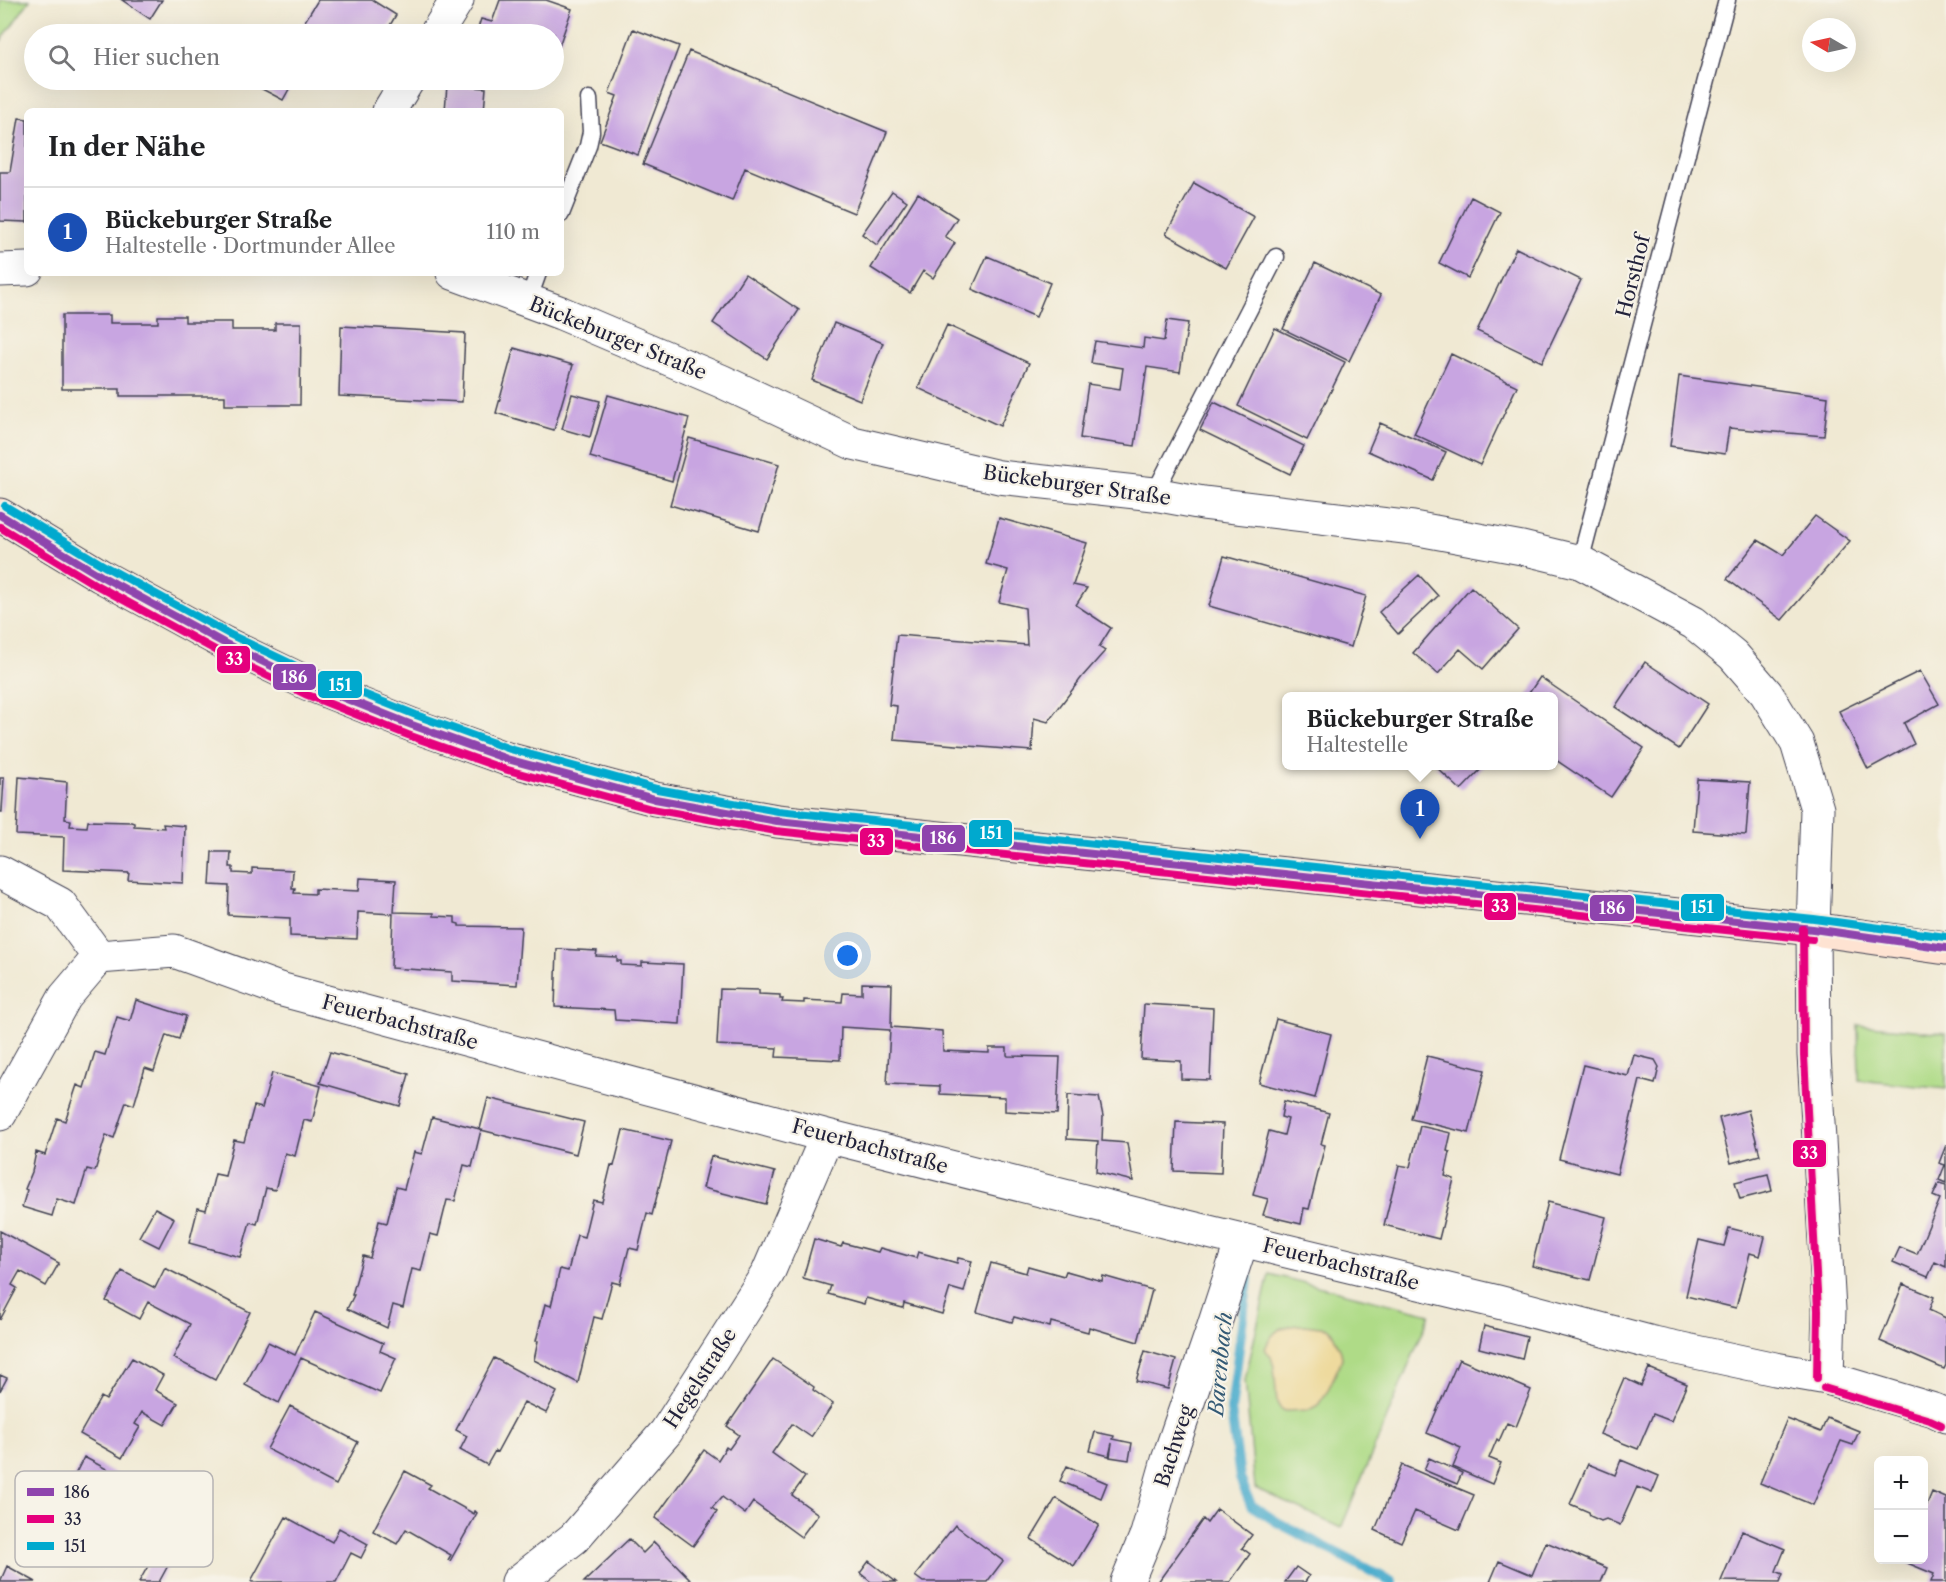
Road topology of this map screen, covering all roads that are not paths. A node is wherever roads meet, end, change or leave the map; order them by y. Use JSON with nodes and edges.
{"nodes":[{"id":1,"x":457,"y":0,"type":"edge"},
{"id":2,"x":1727,"y":0,"type":"edge"},
{"id":3,"x":442,"y":24,"type":"edge"},
{"id":4,"x":402,"y":90,"type":"edge"},
{"id":5,"x":589,"y":99,"type":"dead end"},
{"id":6,"x":391,"y":108,"type":"edge"},
{"id":7,"x":564,"y":206,"type":"edge"},
{"id":8,"x":1276,"y":256,"type":"dead end"},
{"id":9,"x":24,"y":269,"type":"edge"},
{"id":10,"x":0,"y":270,"type":"edge"},
{"id":11,"x":470,"y":276,"type":"edge"},
{"id":12,"x":533,"y":287,"type":"edge"},
{"id":13,"x":1154,"y":494,"type":"junction"},
{"id":14,"x":0,"y":515,"type":"edge"},
{"id":15,"x":1580,"y":562,"type":"junction"},
{"id":16,"x":0,"y":872,"type":"edge"},
{"id":17,"x":1814,"y":929,"type":"junction"},
{"id":18,"x":1946,"y":948,"type":"edge"},
{"id":19,"x":99,"y":957,"type":"junction"},
{"id":20,"x":0,"y":1114,"type":"edge"},
{"id":21,"x":827,"y":1136,"type":"junction"},
{"id":22,"x":1242,"y":1240,"type":"junction"},
{"id":23,"x":1827,"y":1378,"type":"junction"},
{"id":24,"x":1946,"y":1416,"type":"edge"},
{"id":25,"x":518,"y":1582,"type":"edge"},
{"id":26,"x":1127,"y":1582,"type":"edge"}],
"edges":[{"from":1,"to":3,"type":"street"},
{"from":2,"to":15,"type":"lane","name":"Horsthof"},
{"from":4,"to":6,"type":"street"},
{"from":5,"to":7,"type":"lane"},
{"from":8,"to":13,"type":"lane"},
{"from":9,"to":10,"type":"street"},
{"from":11,"to":12,"type":"street","name":"Bückeburger Straße"},
{"from":12,"to":13,"type":"street","name":"Bückeburger Straße"},
{"from":13,"to":15,"type":"street","name":"Bückeburger Straße"},
{"from":14,"to":17,"type":"main road"},
{"from":15,"to":17,"type":"street","name":"Bückeburger Straße"},
{"from":16,"to":19,"type":"street"},
{"from":17,"to":18,"type":"main road"},
{"from":17,"to":23,"type":"street","name":"Bückeburger Straße"},
{"from":19,"to":20,"type":"street"},
{"from":19,"to":21,"type":"street","name":"Feuerbachstraße"},
{"from":21,"to":22,"type":"street","name":"Feuerbachstraße"},
{"from":21,"to":25,"type":"street","name":"Hegelstraße"},
{"from":22,"to":23,"type":"street","name":"Feuerbachstraße"},
{"from":22,"to":26,"type":"street","name":"Bachweg"},
{"from":23,"to":24,"type":"street","name":"Feuerbachstraße"}]}
